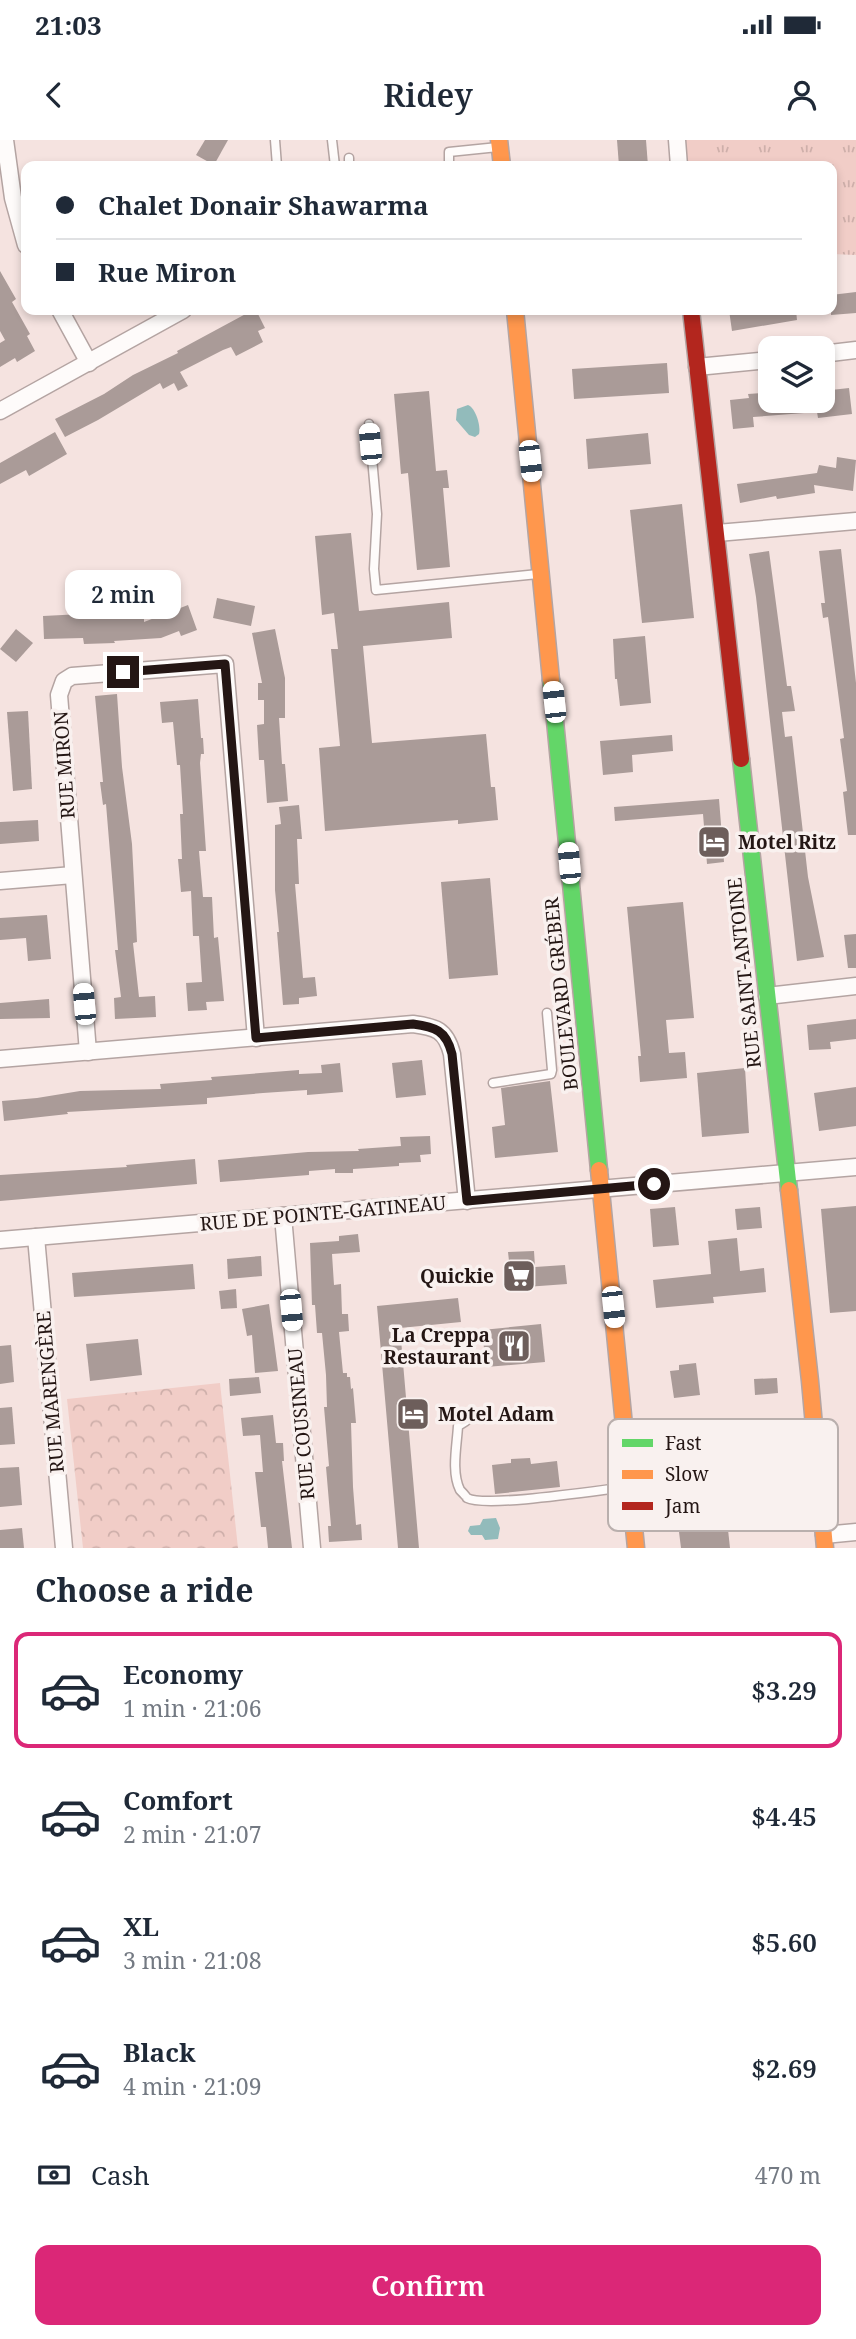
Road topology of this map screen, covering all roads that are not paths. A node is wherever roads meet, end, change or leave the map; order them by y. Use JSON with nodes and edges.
{"nodes":[{"id":1,"x":5,"y":140,"type":"edge"},
{"id":2,"x":275,"y":140,"type":"edge"},
{"id":3,"x":332,"y":140,"type":"edge"},
{"id":4,"x":677,"y":140,"type":"edge"},
{"id":5,"x":499,"y":144,"type":"edge"},
{"id":6,"x":277,"y":161,"type":"edge"},
{"id":7,"x":334,"y":161,"type":"edge"},
{"id":8,"x":449,"y":161,"type":"edge"},
{"id":9,"x":679,"y":161,"type":"edge"},
{"id":10,"x":21,"y":227,"type":"edge"},
{"id":11,"x":63,"y":315,"type":"edge"},
{"id":12,"x":174,"y":315,"type":"edge"},
{"id":13,"x":515,"y":315,"type":"edge"},
{"id":14,"x":692,"y":315,"type":"edge"},
{"id":15,"x":856,"y":350,"type":"edge"},
{"id":16,"x":835,"y":352,"type":"edge"},
{"id":17,"x":758,"y":360,"type":"edge"},
{"id":18,"x":89,"y":363,"type":"junction"},
{"id":19,"x":697,"y":367,"type":"junction"},
{"id":20,"x":0,"y":411,"type":"edge"},
{"id":21,"x":369,"y":424,"type":"dead end"},
{"id":22,"x":856,"y":521,"type":"edge"},
{"id":23,"x":717,"y":533,"type":"junction"},
{"id":24,"x":541,"y":573,"type":"junction"},
{"id":25,"x":72,"y":874,"type":"junction"},
{"id":26,"x":0,"y":881,"type":"edge"},
{"id":27,"x":856,"y":986,"type":"edge"},
{"id":28,"x":767,"y":996,"type":"junction"},
{"id":29,"x":547,"y":1013,"type":"dead end"},
{"id":30,"x":256,"y":1038,"type":"junction"},
{"id":31,"x":88,"y":1052,"type":"junction"},
{"id":32,"x":0,"y":1059,"type":"edge"},
{"id":33,"x":493,"y":1083,"type":"dead end"},
{"id":34,"x":856,"y":1167,"type":"edge"},
{"id":35,"x":786,"y":1173,"type":"junction"},
{"id":36,"x":601,"y":1188,"type":"junction"},
{"id":37,"x":467,"y":1201,"type":"junction"},
{"id":38,"x":283,"y":1216,"type":"junction"},
{"id":39,"x":36,"y":1237,"type":"junction"},
{"id":40,"x":0,"y":1240,"type":"edge"},
{"id":41,"x":624,"y":1419,"type":"edge"},
{"id":42,"x":812,"y":1419,"type":"edge"},
{"id":43,"x":466,"y":1421,"type":"dead end"},
{"id":44,"x":608,"y":1489,"type":"edge"},
{"id":45,"x":856,"y":1532,"type":"edge"},
{"id":46,"x":825,"y":1542,"type":"edge"},
{"id":47,"x":64,"y":1548,"type":"edge"},
{"id":48,"x":312,"y":1548,"type":"edge"}],
"edges":[{"from":1,"to":10,"type":"street"},
{"from":2,"to":6,"type":"lane"},
{"from":3,"to":7,"type":"lane"},
{"from":4,"to":9,"type":"street"},
{"from":5,"to":8,"type":"lane"},
{"from":11,"to":18,"type":"street"},
{"from":12,"to":18,"type":"street"},
{"from":13,"to":24,"type":"main road","name":"BOULEVARD GRÉBER"},
{"from":14,"to":19,"type":"main road","name":"RUE SAINT-ANTOINE"},
{"from":15,"to":16,"type":"street"},
{"from":17,"to":19,"type":"street"},
{"from":18,"to":20,"type":"street"},
{"from":19,"to":23,"type":"main road","name":"RUE SAINT-ANTOINE"},
{"from":21,"to":24,"type":"lane"},
{"from":22,"to":23,"type":"street"},
{"from":23,"to":28,"type":"main road","name":"RUE SAINT-ANTOINE"},
{"from":24,"to":36,"type":"main road","name":"BOULEVARD GRÉBER"},
{"from":25,"to":26,"type":"street"},
{"from":25,"to":30,"type":"street","name":"RUE MIRON"},
{"from":25,"to":31,"type":"street","name":"RUE MIRON"},
{"from":27,"to":28,"type":"street"},
{"from":28,"to":35,"type":"main road","name":"RUE SAINT-ANTOINE"},
{"from":29,"to":33,"type":"lane"},
{"from":30,"to":31,"type":"street"},
{"from":30,"to":37,"type":"street"},
{"from":31,"to":32,"type":"street"},
{"from":34,"to":35,"type":"street","name":"RUE DE POINTE-GATINEAU"},
{"from":35,"to":36,"type":"street","name":"RUE DE POINTE-GATINEAU"},
{"from":35,"to":42,"type":"main road","name":"RUE SAINT-ANTOINE"},
{"from":36,"to":37,"type":"street","name":"RUE DE POINTE-GATINEAU"},
{"from":36,"to":41,"type":"main road","name":"BOULEVARD GRÉBER"},
{"from":37,"to":38,"type":"street","name":"RUE DE POINTE-GATINEAU"},
{"from":38,"to":39,"type":"street","name":"RUE DE POINTE-GATINEAU"},
{"from":38,"to":48,"type":"street","name":"RUE COUSINEAU"},
{"from":39,"to":40,"type":"street","name":"RUE DE POINTE-GATINEAU"},
{"from":39,"to":47,"type":"street","name":"RUE MARENGÈRE"},
{"from":43,"to":44,"type":"lane"},
{"from":45,"to":46,"type":"street"}]}
